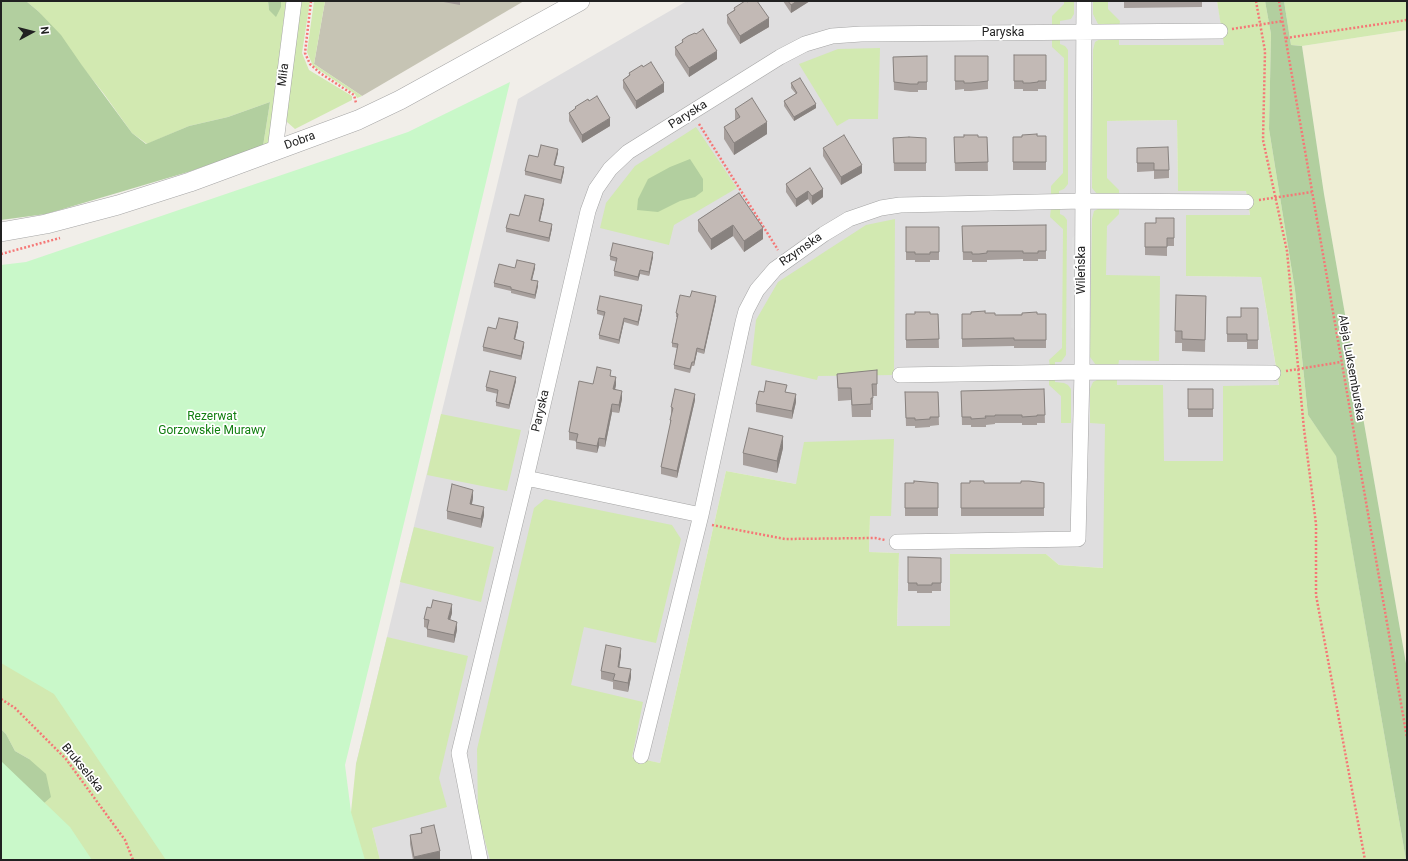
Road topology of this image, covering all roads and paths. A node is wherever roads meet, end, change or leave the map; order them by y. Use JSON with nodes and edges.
{"nodes":[{"id":1,"x":294,"y":1,"type":"edge"},
{"id":2,"x":312,"y":1,"type":"edge"},
{"id":3,"x":580,"y":1,"type":"edge"},
{"id":4,"x":1084,"y":1,"type":"edge"},
{"id":5,"x":1256,"y":1,"type":"edge"},
{"id":6,"x":1279,"y":1,"type":"edge"},
{"id":7,"x":1407,"y":20,"type":"edge"},
{"id":8,"x":1283,"y":21,"type":"junction"},
{"id":9,"x":1220,"y":31,"type":"joint"},
{"id":10,"x":1084,"y":33,"type":"junction"},
{"id":11,"x":1286,"y":38,"type":"junction"},
{"id":12,"x":692,"y":112,"type":"junction"},
{"id":13,"x":358,"y":120,"type":"junction"},
{"id":14,"x":275,"y":150,"type":"junction"},
{"id":15,"x":1312,"y":192,"type":"junction"},
{"id":16,"x":1083,"y":201,"type":"junction"},
{"id":17,"x":1246,"y":202,"type":"joint"},
{"id":18,"x":1,"y":232,"type":"edge"},
{"id":19,"x":785,"y":261,"type":"junction"},
{"id":20,"x":1341,"y":362,"type":"junction"},
{"id":21,"x":1082,"y":372,"type":"junction"},
{"id":22,"x":1273,"y":373,"type":"joint"},
{"id":23,"x":900,"y":375,"type":"dead end"},
{"id":24,"x":526,"y":478,"type":"junction"},
{"id":25,"x":700,"y":519,"type":"junction"},
{"id":26,"x":897,"y":542,"type":"joint"},
{"id":27,"x":1,"y":699,"type":"edge"},
{"id":28,"x":1407,"y":738,"type":"edge"},
{"id":29,"x":641,"y":756,"type":"dead end"},
{"id":30,"x":133,"y":860,"type":"edge"},
{"id":31,"x":480,"y":860,"type":"edge"},
{"id":32,"x":1365,"y":860,"type":"edge"}],
"edges":[{"from":1,"to":14,"type":"street","name":"Miła"},
{"from":2,"to":13,"type":"path"},
{"from":3,"to":13,"type":"street","name":"Dobra"},
{"from":4,"to":10,"type":"street","name":"Wileńska"},
{"from":5,"to":32,"type":"path"},
{"from":6,"to":8,"type":"path","name":"Aleja Luksemburska"},
{"from":7,"to":11,"type":"path"},
{"from":8,"to":9,"type":"path"},
{"from":8,"to":11,"type":"path","name":"Aleja Luksemburska"},
{"from":9,"to":10,"type":"street","name":"Paryska"},
{"from":10,"to":12,"type":"street","name":"Paryska"},
{"from":10,"to":16,"type":"street","name":"Wileńska"},
{"from":11,"to":15,"type":"path","name":"Aleja Luksemburska"},
{"from":12,"to":19,"type":"path"},
{"from":12,"to":24,"type":"street","name":"Paryska"},
{"from":13,"to":14,"type":"street","name":"Dobra"},
{"from":14,"to":18,"type":"street","name":"Dobra"},
{"from":15,"to":17,"type":"path"},
{"from":15,"to":20,"type":"path","name":"Aleja Luksemburska"},
{"from":16,"to":17,"type":"street","name":"Rzymska"},
{"from":16,"to":19,"type":"street","name":"Rzymska"},
{"from":16,"to":21,"type":"street","name":"Wileńska"},
{"from":19,"to":25,"type":"street","name":"Rzymska"},
{"from":20,"to":22,"type":"path"},
{"from":20,"to":28,"type":"path","name":"Aleja Luksemburska"},
{"from":21,"to":22,"type":"street"},
{"from":21,"to":23,"type":"street"},
{"from":21,"to":26,"type":"street","name":"Wileńska"},
{"from":24,"to":25,"type":"street"},
{"from":24,"to":31,"type":"street","name":"Paryska"},
{"from":25,"to":26,"type":"path"},
{"from":25,"to":29,"type":"street","name":"Rzymska"},
{"from":27,"to":30,"type":"path","name":"Brukselska"}]}
